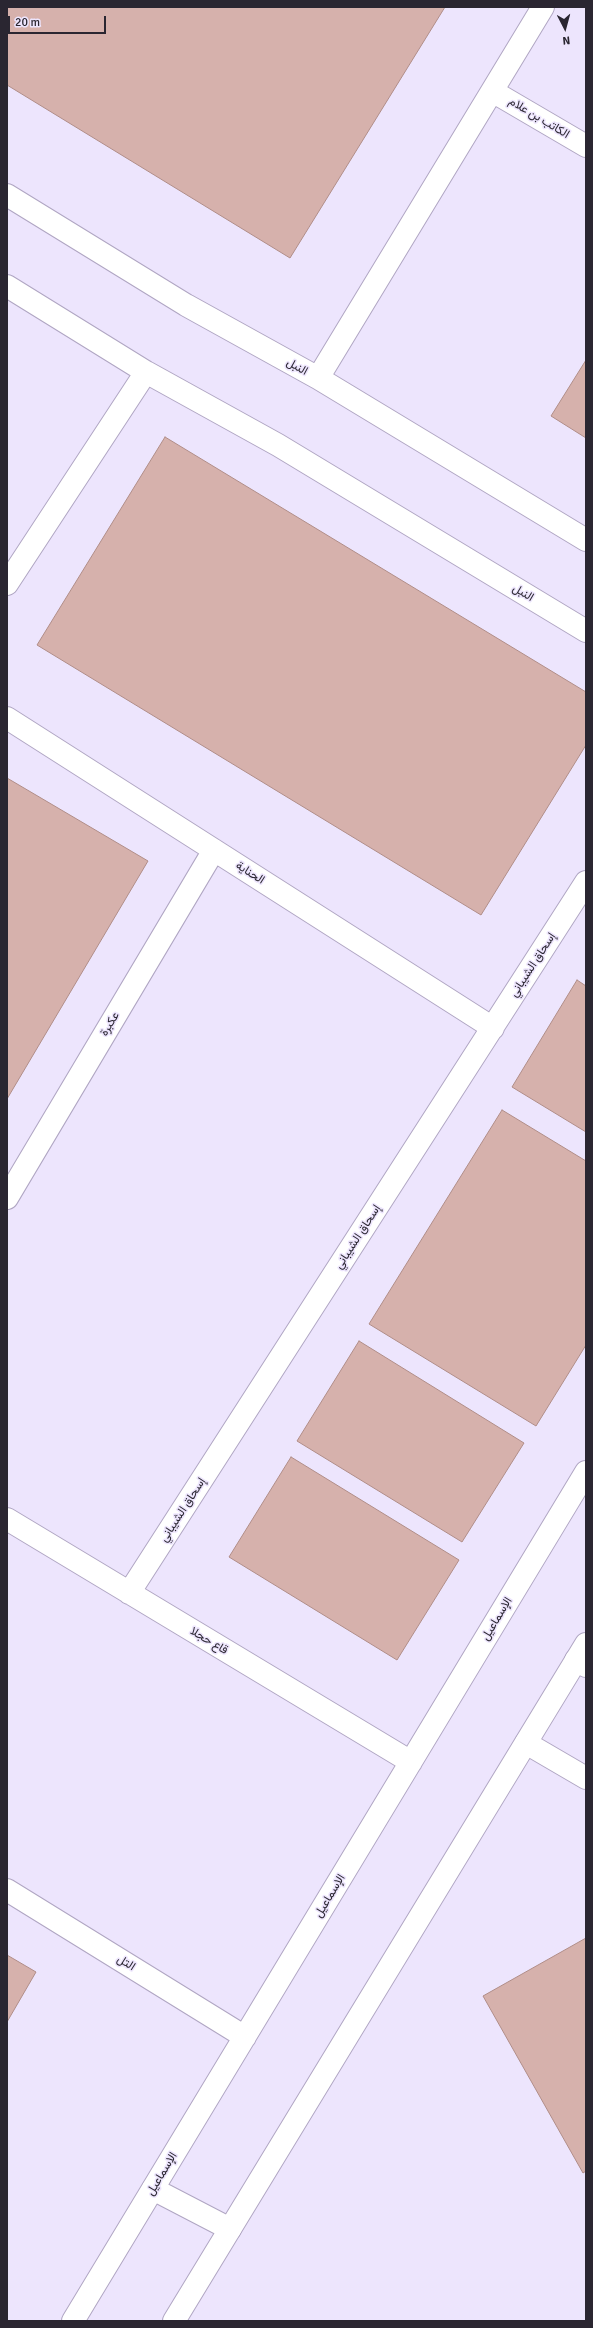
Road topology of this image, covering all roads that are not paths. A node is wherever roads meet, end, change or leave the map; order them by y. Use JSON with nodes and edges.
{"nodes":[{"id":1,"x":543,"y":7,"type":"edge"},
{"id":2,"x":492,"y":91,"type":"junction"},
{"id":3,"x":586,"y":146,"type":"edge"},
{"id":4,"x":7,"y":195,"type":"edge"},
{"id":5,"x":7,"y":286,"type":"edge"},
{"id":6,"x":146,"y":372,"type":"junction"},
{"id":7,"x":318,"y":378,"type":"junction"},
{"id":8,"x":586,"y":540,"type":"edge"},
{"id":9,"x":7,"y":584,"type":"edge"},
{"id":10,"x":586,"y":631,"type":"edge"},
{"id":11,"x":7,"y":718,"type":"edge"},
{"id":12,"x":214,"y":850,"type":"junction"},
{"id":13,"x":586,"y":882,"type":"edge"},
{"id":14,"x":492,"y":1028,"type":"junction"},
{"id":15,"x":7,"y":1198,"type":"edge"},
{"id":16,"x":586,"y":1472,"type":"edge"},
{"id":17,"x":7,"y":1519,"type":"edge"},
{"id":18,"x":129,"y":1593,"type":"junction"},
{"id":19,"x":583,"y":1657,"type":"edge"},
{"id":20,"x":526,"y":1743,"type":"junction"},
{"id":21,"x":411,"y":1762,"type":"junction"},
{"id":22,"x":586,"y":1778,"type":"edge"},
{"id":23,"x":7,"y":1890,"type":"edge"},
{"id":24,"x":245,"y":2036,"type":"junction"},
{"id":25,"x":153,"y":2189,"type":"junction"},
{"id":26,"x":230,"y":2229,"type":"junction"},
{"id":27,"x":73,"y":2321,"type":"edge"},
{"id":28,"x":174,"y":2321,"type":"edge"}],
"edges":[{"from":1,"to":2,"type":"street"},
{"from":2,"to":3,"type":"street","name":"الكاتب بن علام"},
{"from":2,"to":7,"type":"street"},
{"from":4,"to":7,"type":"street","name":"النبل"},
{"from":5,"to":6,"type":"street","name":"النبل"},
{"from":6,"to":9,"type":"street"},
{"from":6,"to":10,"type":"street","name":"النبل"},
{"from":7,"to":8,"type":"street","name":"النبل"},
{"from":11,"to":12,"type":"street","name":"الحناية"},
{"from":12,"to":14,"type":"street","name":"الحناية"},
{"from":12,"to":15,"type":"street","name":"عكبرة"},
{"from":13,"to":14,"type":"street","name":"إسحاق الشيباني"},
{"from":14,"to":18,"type":"street","name":"إسحاق الشيباني"},
{"from":16,"to":21,"type":"street","name":"الإسماعيل"},
{"from":17,"to":18,"type":"street","name":"قاع حجلا"},
{"from":18,"to":21,"type":"street","name":"قاع حجلا"},
{"from":19,"to":20,"type":"street"},
{"from":20,"to":22,"type":"street"},
{"from":20,"to":26,"type":"street"},
{"from":21,"to":24,"type":"street","name":"الإسماعيل"},
{"from":23,"to":24,"type":"street","name":"التل"},
{"from":24,"to":25,"type":"street","name":"الإسماعيل"},
{"from":25,"to":26,"type":"street"},
{"from":25,"to":27,"type":"street","name":"الإسماعيل"},
{"from":26,"to":28,"type":"street"}]}
